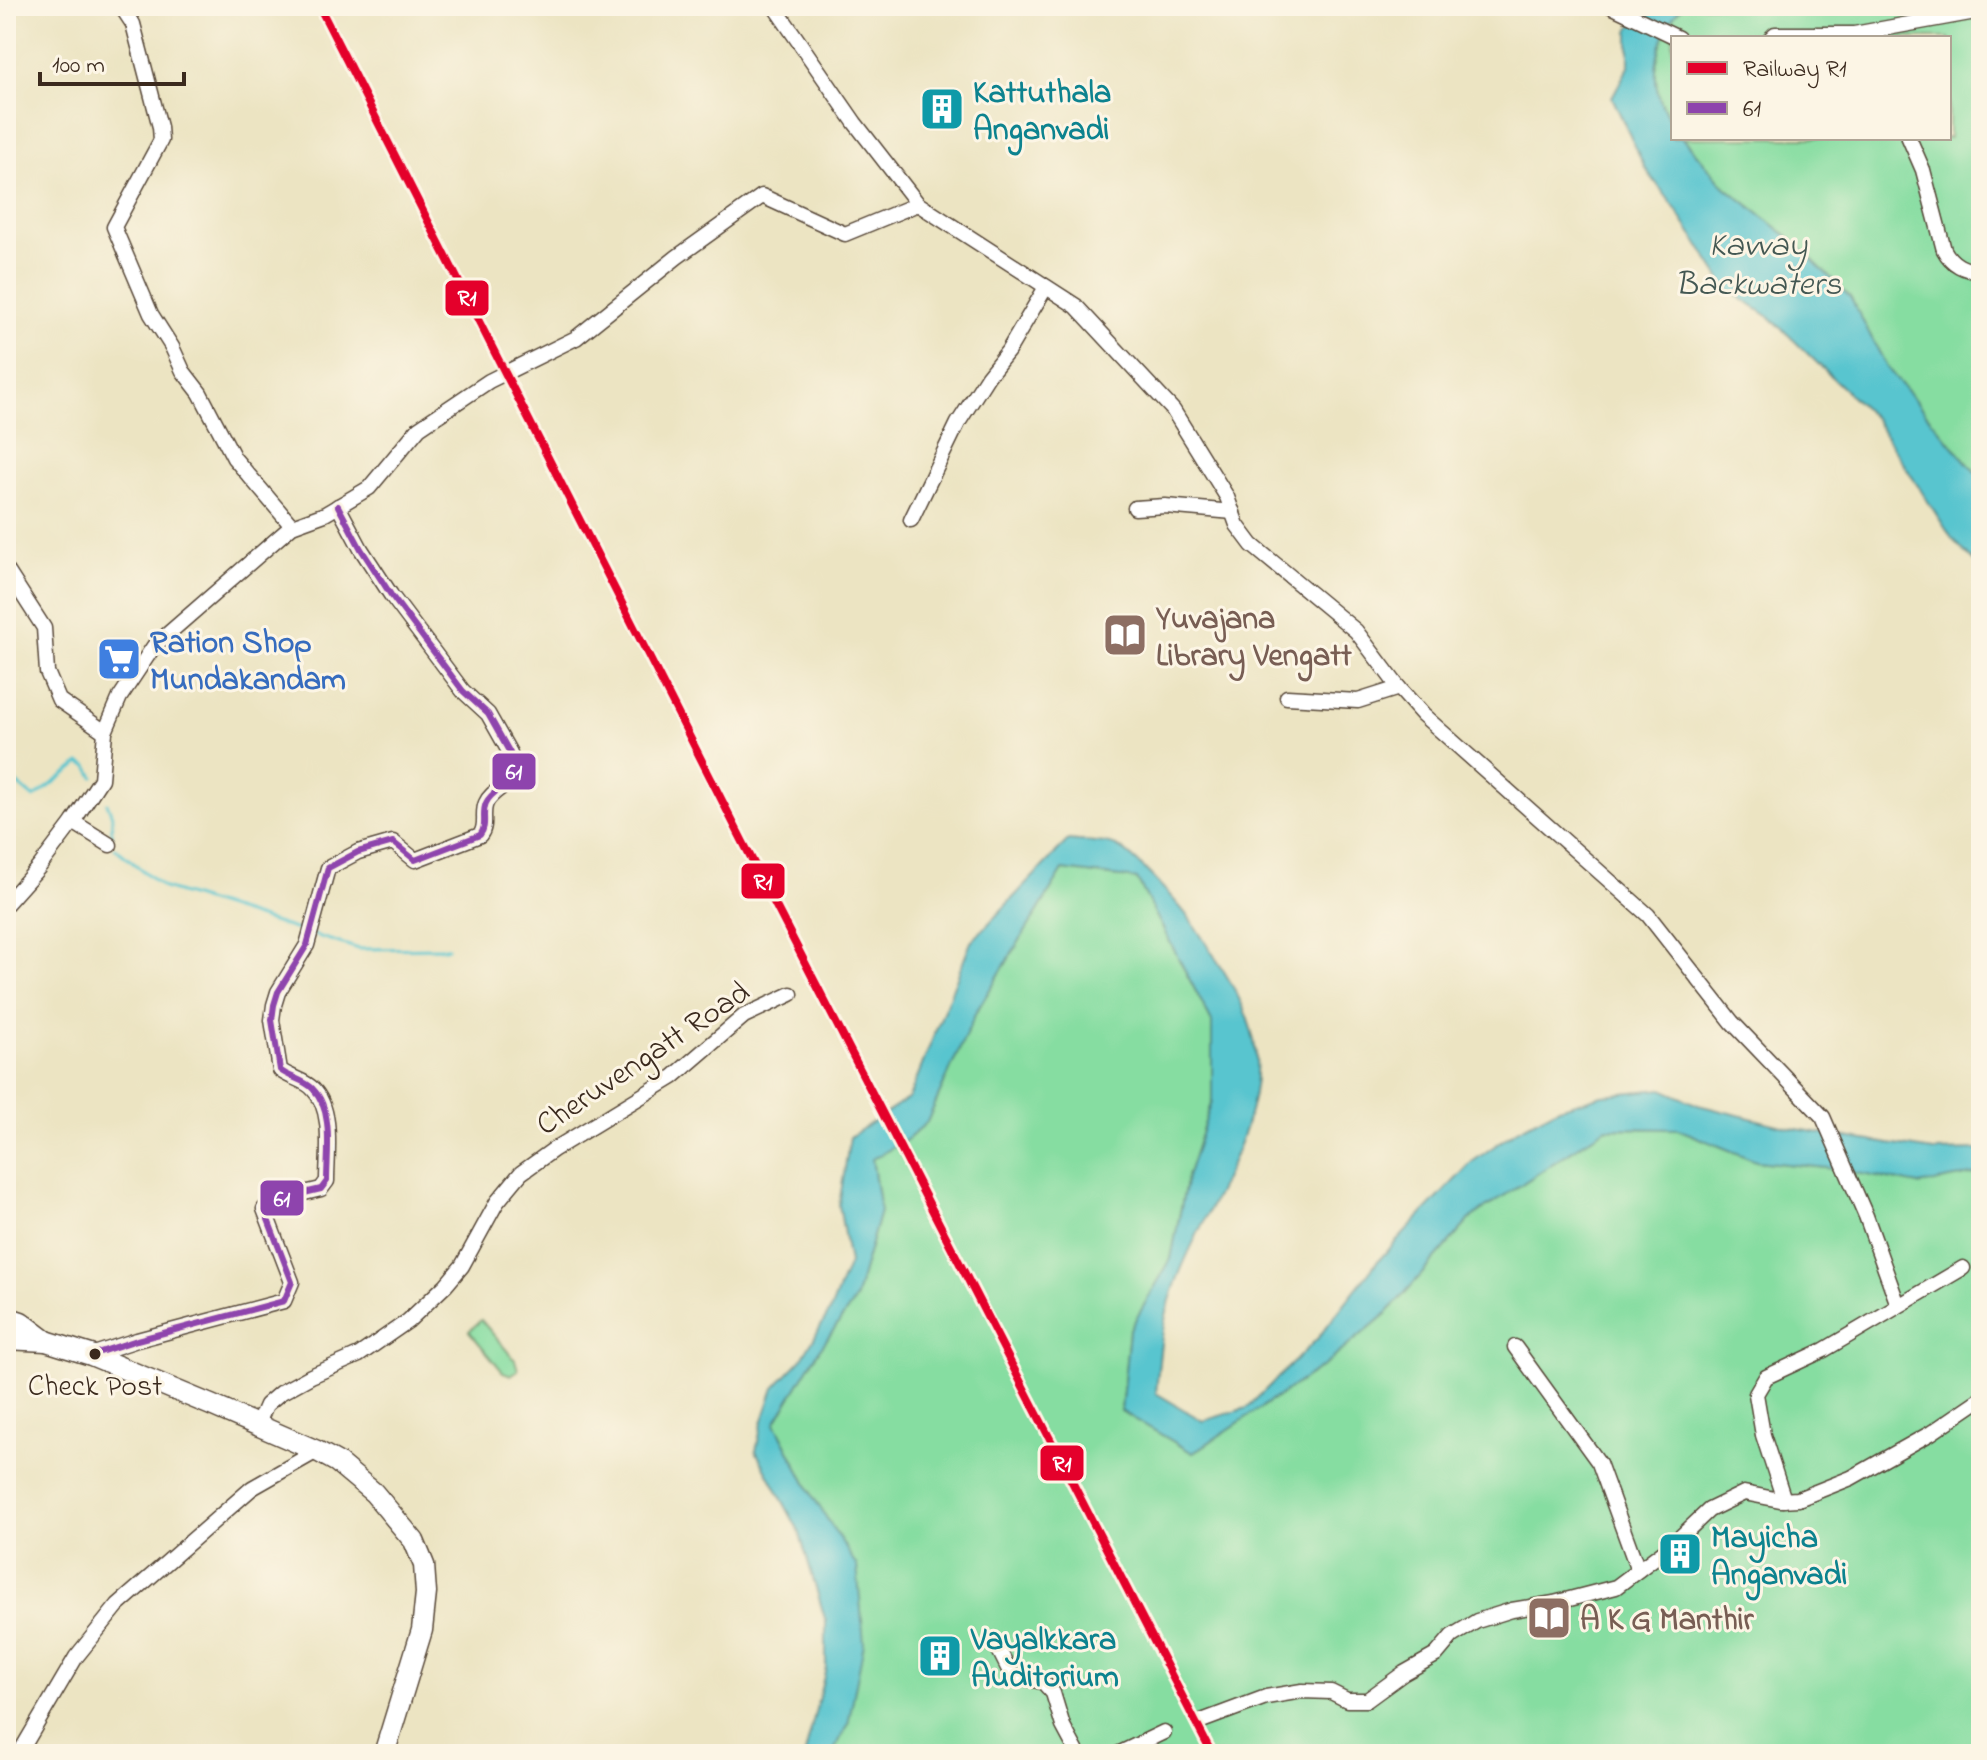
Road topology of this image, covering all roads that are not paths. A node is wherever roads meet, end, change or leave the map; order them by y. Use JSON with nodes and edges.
{"nodes":[{"id":1,"x":121,"y":6,"type":"edge"},
{"id":2,"x":774,"y":6,"type":"edge"},
{"id":3,"x":1617,"y":8,"type":"edge"},
{"id":4,"x":1981,"y":11,"type":"edge"},
{"id":5,"x":1673,"y":36,"type":"edge"},
{"id":6,"x":1773,"y":36,"type":"edge"},
{"id":7,"x":1856,"y":36,"type":"edge"},
{"id":8,"x":1910,"y":140,"type":"edge"},
{"id":9,"x":918,"y":204,"type":"junction"},
{"id":10,"x":1981,"y":272,"type":"edge"},
{"id":11,"x":1046,"y":287,"type":"junction"},
{"id":12,"x":338,"y":506,"type":"junction"},
{"id":13,"x":1135,"y":508,"type":"dead end"},
{"id":14,"x":1233,"y":512,"type":"junction"},
{"id":15,"x":911,"y":520,"type":"dead end"},
{"id":16,"x":292,"y":526,"type":"junction"},
{"id":17,"x":6,"y":569,"type":"edge"},
{"id":18,"x":1399,"y":688,"type":"junction"},
{"id":19,"x":1287,"y":697,"type":"dead end"},
{"id":20,"x":105,"y":732,"type":"junction"},
{"id":21,"x":73,"y":822,"type":"junction"},
{"id":22,"x":110,"y":845,"type":"dead end"},
{"id":23,"x":6,"y":904,"type":"edge"},
{"id":24,"x":791,"y":994,"type":"dead end"},
{"id":25,"x":1963,"y":1268,"type":"dead end"},
{"id":26,"x":1898,"y":1305,"type":"junction"},
{"id":27,"x":6,"y":1317,"type":"edge"},
{"id":28,"x":6,"y":1339,"type":"edge"},
{"id":29,"x":46,"y":1341,"type":"junction"},
{"id":30,"x":1515,"y":1347,"type":"dead end"},
{"id":31,"x":91,"y":1355,"type":"junction"},
{"id":32,"x":1981,"y":1399,"type":"edge"},
{"id":33,"x":257,"y":1426,"type":"junction"},
{"id":34,"x":317,"y":1451,"type":"junction"},
{"id":35,"x":1784,"y":1500,"type":"junction"},
{"id":36,"x":1638,"y":1570,"type":"junction"},
{"id":37,"x":996,"y":1644,"type":"dead end"},
{"id":38,"x":1199,"y":1722,"type":"dead end"},
{"id":39,"x":1164,"y":1732,"type":"dead end"},
{"id":40,"x":19,"y":1754,"type":"edge"},
{"id":41,"x":384,"y":1754,"type":"edge"},
{"id":42,"x":1078,"y":1754,"type":"edge"},
{"id":43,"x":1118,"y":1754,"type":"edge"}],
"edges":[{"from":1,"to":16,"type":"street"},
{"from":2,"to":9,"type":"street"},
{"from":3,"to":5,"type":"street"},
{"from":4,"to":7,"type":"street"},
{"from":6,"to":7,"type":"street"},
{"from":8,"to":10,"type":"street"},
{"from":9,"to":11,"type":"street"},
{"from":9,"to":12,"type":"street"},
{"from":11,"to":14,"type":"street"},
{"from":11,"to":15,"type":"street"},
{"from":12,"to":16,"type":"street"},
{"from":12,"to":31,"type":"street"},
{"from":13,"to":14,"type":"street"},
{"from":14,"to":18,"type":"street"},
{"from":16,"to":20,"type":"street"},
{"from":17,"to":20,"type":"street"},
{"from":18,"to":19,"type":"street"},
{"from":18,"to":26,"type":"street"},
{"from":20,"to":21,"type":"street"},
{"from":21,"to":22,"type":"street"},
{"from":21,"to":23,"type":"street"},
{"from":24,"to":33,"type":"street","name":"Cheruvengatt Road"},
{"from":25,"to":26,"type":"street"},
{"from":26,"to":35,"type":"street"},
{"from":27,"to":29,"type":"highway"},
{"from":28,"to":29,"type":"highway"},
{"from":29,"to":31,"type":"highway"},
{"from":30,"to":36,"type":"street"},
{"from":31,"to":33,"type":"highway"},
{"from":32,"to":35,"type":"street"},
{"from":33,"to":34,"type":"highway"},
{"from":34,"to":40,"type":"street"},
{"from":34,"to":41,"type":"highway"},
{"from":35,"to":36,"type":"street"},
{"from":36,"to":38,"type":"street"},
{"from":37,"to":42,"type":"street"},
{"from":39,"to":43,"type":"street"}]}
